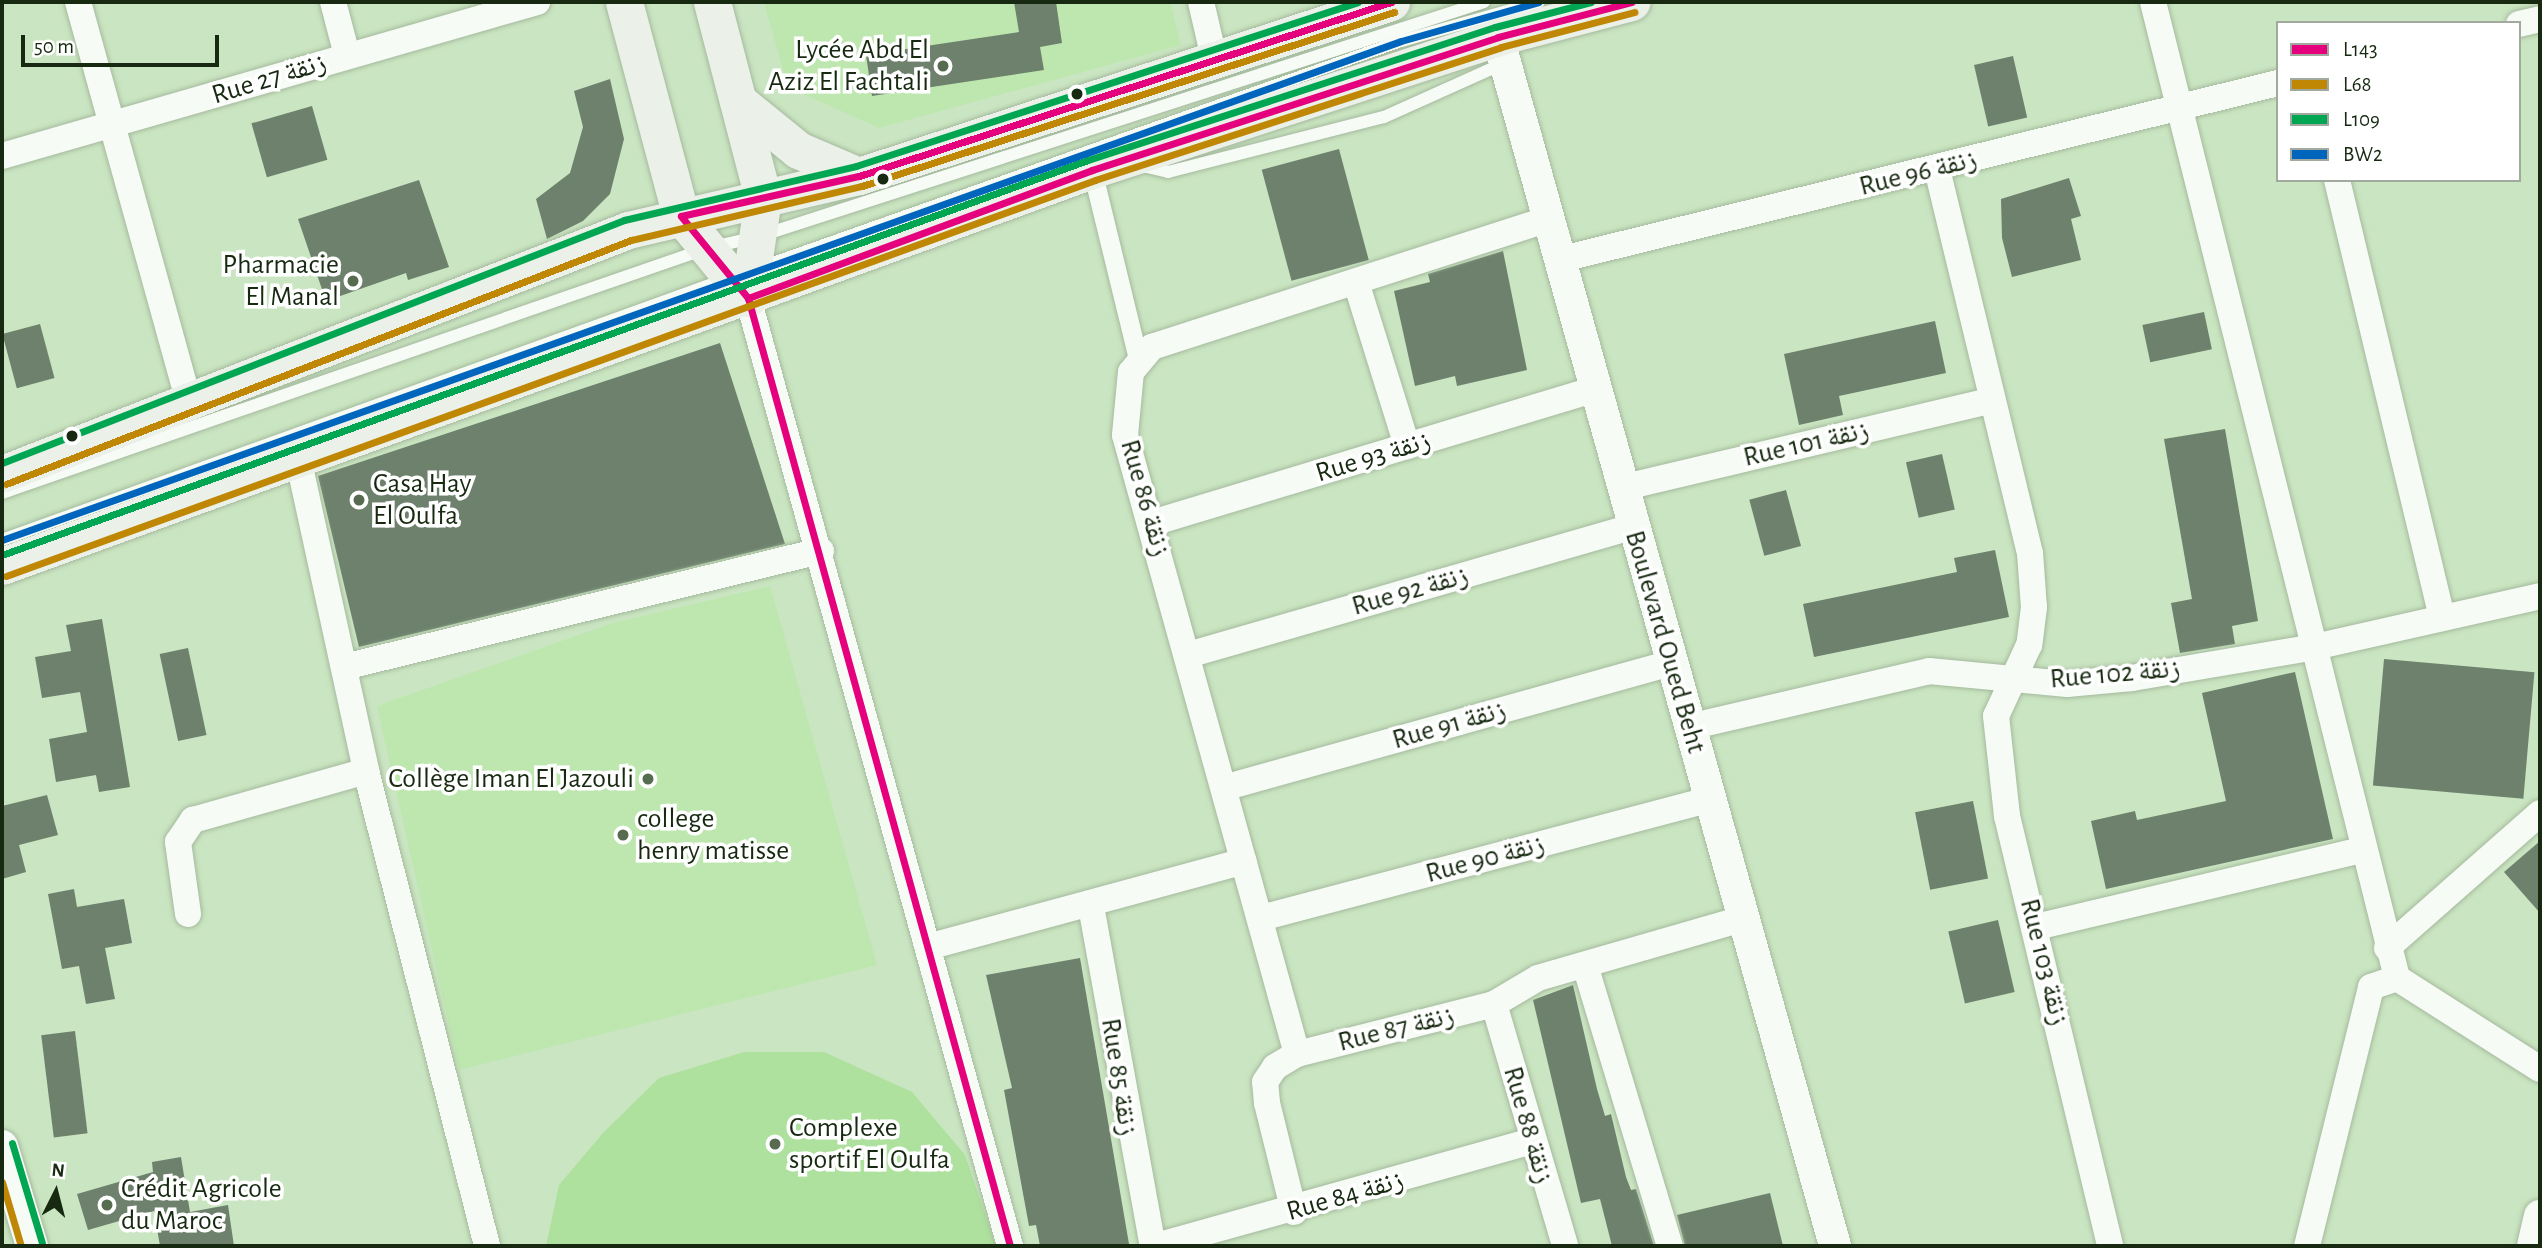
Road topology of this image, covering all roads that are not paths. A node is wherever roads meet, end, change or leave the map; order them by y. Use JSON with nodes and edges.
{"nodes":[{"id":1,"x":78,"y":2,"type":"edge"},
{"id":2,"x":333,"y":2,"type":"edge"},
{"id":3,"x":537,"y":2,"type":"edge"},
{"id":4,"x":624,"y":2,"type":"edge"},
{"id":5,"x":712,"y":2,"type":"edge"},
{"id":6,"x":1201,"y":2,"type":"edge"},
{"id":7,"x":1391,"y":2,"type":"edge"},
{"id":8,"x":1484,"y":2,"type":"edge"},
{"id":9,"x":1539,"y":2,"type":"edge"},
{"id":10,"x":1631,"y":2,"type":"edge"},
{"id":11,"x":2153,"y":2,"type":"edge"},
{"id":12,"x":2540,"y":19,"type":"edge"},
{"id":13,"x":2521,"y":24,"type":"edge"},
{"id":14,"x":1501,"y":50,"type":"junction"},
{"id":15,"x":347,"y":55,"type":"junction"},
{"id":16,"x":1214,"y":58,"type":"junction"},
{"id":17,"x":2276,"y":83,"type":"edge"},
{"id":18,"x":738,"y":101,"type":"junction"},
{"id":19,"x":2181,"y":105,"type":"junction"},
{"id":20,"x":111,"y":126,"type":"junction"},
{"id":21,"x":2,"y":156,"type":"edge"},
{"id":22,"x":1937,"y":169,"type":"junction"},
{"id":23,"x":1092,"y":170,"type":"junction"},
{"id":24,"x":859,"y":176,"type":"junction"},
{"id":25,"x":2337,"y":182,"type":"edge"},
{"id":26,"x":763,"y":198,"type":"junction"},
{"id":27,"x":681,"y":216,"type":"junction"},
{"id":28,"x":1546,"y":220,"type":"junction"},
{"id":29,"x":708,"y":248,"type":"junction"},
{"id":30,"x":1558,"y":260,"type":"junction"},
{"id":31,"x":747,"y":270,"type":"junction"},
{"id":32,"x":1356,"y":282,"type":"junction"},
{"id":33,"x":1138,"y":359,"type":"junction"},
{"id":34,"x":1593,"y":390,"type":"junction"},
{"id":35,"x":1992,"y":400,"type":"junction"},
{"id":36,"x":189,"y":401,"type":"junction"},
{"id":37,"x":1407,"y":446,"type":"junction"},
{"id":38,"x":298,"y":458,"type":"junction"},
{"id":39,"x":2,"y":474,"type":"edge"},
{"id":40,"x":1621,"y":488,"type":"junction"},
{"id":41,"x":2,"y":493,"type":"edge"},
{"id":42,"x":1152,"y":523,"type":"junction"},
{"id":43,"x":1632,"y":527,"type":"junction"},
{"id":44,"x":2,"y":540,"type":"edge"},
{"id":45,"x":821,"y":551,"type":"junction"},
{"id":46,"x":2,"y":566,"type":"edge"},
{"id":47,"x":2540,"y":596,"type":"edge"},
{"id":48,"x":2442,"y":616,"type":"junction"},
{"id":49,"x":2311,"y":648,"type":"junction"},
{"id":50,"x":1188,"y":655,"type":"junction"},
{"id":51,"x":1671,"y":663,"type":"junction"},
{"id":52,"x":344,"y":667,"type":"junction"},
{"id":53,"x":2010,"y":679,"type":"junction"},
{"id":54,"x":1689,"y":727,"type":"junction"},
{"id":55,"x":366,"y":771,"type":"junction"},
{"id":56,"x":1227,"y":787,"type":"junction"},
{"id":57,"x":1709,"y":800,"type":"junction"},
{"id":58,"x":2540,"y":813,"type":"edge"},
{"id":59,"x":2362,"y":850,"type":"junction"},
{"id":60,"x":1244,"y":861,"type":"junction"},
{"id":61,"x":1091,"y":906,"type":"junction"},
{"id":62,"x":188,"y":914,"type":"dead end"},
{"id":63,"x":1261,"y":918,"type":"junction"},
{"id":64,"x":1742,"y":919,"type":"junction"},
{"id":65,"x":2036,"y":927,"type":"junction"},
{"id":66,"x":928,"y":947,"type":"junction"},
{"id":67,"x":2387,"y":948,"type":"junction"},
{"id":68,"x":1585,"y":965,"type":"junction"},
{"id":69,"x":2397,"y":978,"type":"junction"},
{"id":70,"x":1494,"y":1004,"type":"junction"},
{"id":71,"x":1297,"y":1054,"type":"junction"},
{"id":72,"x":2540,"y":1069,"type":"edge"},
{"id":73,"x":1532,"y":1141,"type":"junction"},
{"id":74,"x":2,"y":1146,"type":"edge"},
{"id":75,"x":1294,"y":1212,"type":"junction"},
{"id":76,"x":2540,"y":1216,"type":"edge"},
{"id":77,"x":32,"y":1246,"type":"edge"},
{"id":78,"x":487,"y":1246,"type":"edge"},
{"id":79,"x":1010,"y":1246,"type":"edge"},
{"id":80,"x":1155,"y":1246,"type":"edge"},
{"id":81,"x":1565,"y":1246,"type":"edge"},
{"id":82,"x":1670,"y":1246,"type":"edge"},
{"id":83,"x":1835,"y":1246,"type":"edge"},
{"id":84,"x":2110,"y":1246,"type":"edge"},
{"id":85,"x":2307,"y":1246,"type":"edge"},
{"id":86,"x":2533,"y":1246,"type":"edge"}],
"edges":[{"from":1,"to":20,"type":"street"},
{"from":2,"to":15,"type":"street"},
{"from":3,"to":15,"type":"street","name":"Rue 27 زنقة"},
{"from":4,"to":27,"type":"main road"},
{"from":5,"to":18,"type":"main road"},
{"from":6,"to":16,"type":"street"},
{"from":7,"to":16,"type":"main road"},
{"from":8,"to":31,"type":"lane"},
{"from":9,"to":31,"type":"lane"},
{"from":10,"to":14,"type":"main road"},
{"from":11,"to":19,"type":"street"},
{"from":12,"to":13,"type":"street"},
{"from":14,"to":23,"type":"main road"},
{"from":14,"to":28,"type":"street","name":"Boulevard Oued Beht"},
{"from":15,"to":20,"type":"street","name":"Rue 27 زنقة"},
{"from":16,"to":24,"type":"main road"},
{"from":17,"to":19,"type":"street","name":"Rue 96 زنقة"},
{"from":18,"to":24,"type":"main road"},
{"from":18,"to":26,"type":"main road"},
{"from":19,"to":22,"type":"street","name":"Rue 96 زنقة"},
{"from":19,"to":49,"type":"street"},
{"from":20,"to":21,"type":"street","name":"Rue 27 زنقة"},
{"from":20,"to":36,"type":"street"},
{"from":22,"to":30,"type":"street","name":"Rue 96 زنقة"},
{"from":22,"to":35,"type":"street","name":"Rue 103 زنقة"},
{"from":23,"to":31,"type":"main road"},
{"from":23,"to":33,"type":"street"},
{"from":24,"to":26,"type":"main road"},
{"from":25,"to":48,"type":"street"},
{"from":26,"to":27,"type":"main road"},
{"from":26,"to":31,"type":"main road"},
{"from":27,"to":29,"type":"main road"},
{"from":27,"to":36,"type":"main road"},
{"from":28,"to":30,"type":"street","name":"Boulevard Oued Beht"},
{"from":28,"to":32,"type":"street"},
{"from":29,"to":31,"type":"main road"},
{"from":29,"to":41,"type":"lane"},
{"from":30,"to":34,"type":"street","name":"Boulevard Oued Beht"},
{"from":31,"to":38,"type":"main road"},
{"from":31,"to":44,"type":"lane"},
{"from":31,"to":45,"type":"street"},
{"from":32,"to":33,"type":"street"},
{"from":32,"to":37,"type":"street"},
{"from":33,"to":42,"type":"street","name":"Rue 86 زنقة"},
{"from":34,"to":37,"type":"street","name":"Rue 93 زنقة"},
{"from":34,"to":40,"type":"street","name":"Boulevard Oued Beht"},
{"from":35,"to":40,"type":"street","name":"Rue 101 زنقة"},
{"from":35,"to":53,"type":"street","name":"Rue 103 زنقة"},
{"from":36,"to":39,"type":"main road"},
{"from":37,"to":42,"type":"street","name":"Rue 93 زنقة"},
{"from":38,"to":46,"type":"main road"},
{"from":38,"to":52,"type":"street"},
{"from":40,"to":43,"type":"street","name":"Boulevard Oued Beht"},
{"from":42,"to":50,"type":"street","name":"Rue 86 زنقة"},
{"from":43,"to":50,"type":"street","name":"Rue 92 زنقة"},
{"from":43,"to":51,"type":"street","name":"Boulevard Oued Beht"},
{"from":45,"to":52,"type":"street"},
{"from":45,"to":66,"type":"street"},
{"from":47,"to":48,"type":"street","name":"Rue 102 زنقة"},
{"from":48,"to":49,"type":"street","name":"Rue 102 زنقة"},
{"from":49,"to":53,"type":"street","name":"Rue 102 زنقة"},
{"from":49,"to":59,"type":"street"},
{"from":50,"to":56,"type":"street","name":"Rue 86 زنقة"},
{"from":51,"to":54,"type":"street","name":"Boulevard Oued Beht"},
{"from":51,"to":56,"type":"street","name":"Rue 91 زنقة"},
{"from":52,"to":55,"type":"street"},
{"from":53,"to":54,"type":"street","name":"Rue 102 زنقة"},
{"from":53,"to":65,"type":"street","name":"Rue 103 زنقة"},
{"from":54,"to":57,"type":"street","name":"Boulevard Oued Beht"},
{"from":55,"to":62,"type":"street"},
{"from":55,"to":78,"type":"street"},
{"from":56,"to":60,"type":"street","name":"Rue 86 زنقة"},
{"from":57,"to":63,"type":"street","name":"Rue 90 زنقة"},
{"from":57,"to":64,"type":"street","name":"Boulevard Oued Beht"},
{"from":58,"to":67,"type":"street"},
{"from":59,"to":65,"type":"street"},
{"from":59,"to":67,"type":"street"},
{"from":60,"to":61,"type":"street"},
{"from":60,"to":63,"type":"street","name":"Rue 86 زنقة"},
{"from":61,"to":66,"type":"street"},
{"from":61,"to":80,"type":"street","name":"Rue 85 زنقة"},
{"from":63,"to":71,"type":"street","name":"Rue 86 زنقة"},
{"from":64,"to":68,"type":"street","name":"Rue 87 زنقة"},
{"from":64,"to":83,"type":"street","name":"Boulevard Oued Beht"},
{"from":65,"to":84,"type":"street","name":"Rue 103 زنقة"},
{"from":66,"to":79,"type":"street"},
{"from":67,"to":69,"type":"street"},
{"from":68,"to":70,"type":"street","name":"Rue 87 زنقة"},
{"from":68,"to":82,"type":"street"},
{"from":69,"to":72,"type":"street"},
{"from":69,"to":85,"type":"street"},
{"from":70,"to":71,"type":"street","name":"Rue 87 زنقة"},
{"from":70,"to":73,"type":"street","name":"Rue 88 زنقة"},
{"from":71,"to":75,"type":"street"},
{"from":73,"to":75,"type":"street","name":"Rue 84 زنقة"},
{"from":73,"to":81,"type":"street","name":"Rue 88 زنقة"},
{"from":74,"to":77,"type":"street"},
{"from":75,"to":80,"type":"street","name":"Rue 84 زنقة"},
{"from":76,"to":86,"type":"street"}]}
